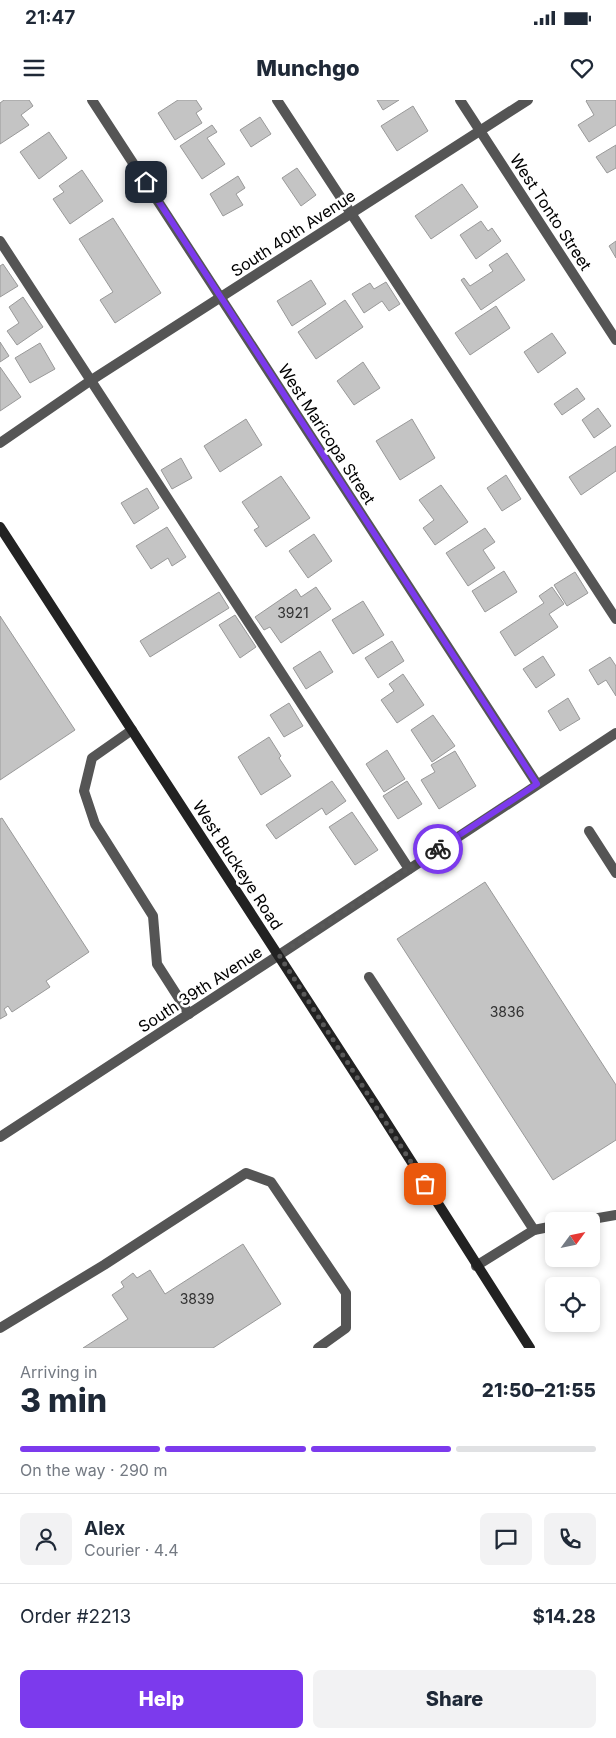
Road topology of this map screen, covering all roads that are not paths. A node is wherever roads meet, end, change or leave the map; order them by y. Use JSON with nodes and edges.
{"nodes":[{"id":1,"x":92,"y":100,"type":"edge"},
{"id":2,"x":277,"y":100,"type":"edge"},
{"id":3,"x":460,"y":100,"type":"edge"},
{"id":4,"x":528,"y":100,"type":"edge"},
{"id":5,"x":480,"y":130,"type":"junction"},
{"id":6,"x":351,"y":213,"type":"junction"},
{"id":7,"x":0,"y":241,"type":"edge"},
{"id":8,"x":221,"y":297,"type":"junction"},
{"id":9,"x":616,"y":340,"type":"edge"},
{"id":10,"x":90,"y":381,"type":"junction"},
{"id":11,"x":0,"y":443,"type":"edge"},
{"id":12,"x":0,"y":527,"type":"edge"},
{"id":13,"x":616,"y":619,"type":"edge"},
{"id":14,"x":132,"y":730,"type":"junction"},
{"id":15,"x":616,"y":733,"type":"edge"},
{"id":16,"x":537,"y":784,"type":"junction"},
{"id":17,"x":589,"y":831,"type":"dead end"},
{"id":18,"x":409,"y":869,"type":"junction"},
{"id":19,"x":616,"y":873,"type":"edge"},
{"id":20,"x":279,"y":955,"type":"junction"},
{"id":21,"x":369,"y":977,"type":"dead end"},
{"id":22,"x":189,"y":1014,"type":"junction"},
{"id":23,"x":0,"y":1137,"type":"edge"},
{"id":24,"x":616,"y":1215,"type":"edge"},
{"id":25,"x":600,"y":1218,"type":"edge"},
{"id":26,"x":545,"y":1228,"type":"edge"},
{"id":27,"x":534,"y":1230,"type":"junction"},
{"id":28,"x":476,"y":1266,"type":"junction"},
{"id":29,"x":0,"y":1328,"type":"edge"},
{"id":30,"x":526,"y":1347,"type":"edge"},
{"id":31,"x":318,"y":1348,"type":"edge"}],
"edges":[{"from":1,"to":8,"type":"street","name":"West Maricopa Street"},
{"from":2,"to":6,"type":"street"},
{"from":3,"to":5,"type":"street","name":"West Tonto Street"},
{"from":4,"to":5,"type":"street","name":"South 40th Avenue"},
{"from":5,"to":6,"type":"street","name":"South 40th Avenue"},
{"from":5,"to":9,"type":"street","name":"West Tonto Street"},
{"from":6,"to":8,"type":"street","name":"South 40th Avenue"},
{"from":6,"to":13,"type":"street"},
{"from":7,"to":10,"type":"street"},
{"from":8,"to":10,"type":"street","name":"South 40th Avenue"},
{"from":8,"to":16,"type":"street","name":"West Maricopa Street"},
{"from":10,"to":11,"type":"street","name":"South 40th Avenue"},
{"from":10,"to":18,"type":"street"},
{"from":12,"to":14,"type":"main road","name":"West Buckeye Road"},
{"from":14,"to":20,"type":"main road","name":"West Buckeye Road"},
{"from":14,"to":22,"type":"street"},
{"from":15,"to":16,"type":"street","name":"South 39th Avenue"},
{"from":16,"to":18,"type":"street","name":"South 39th Avenue"},
{"from":17,"to":19,"type":"street"},
{"from":18,"to":20,"type":"street","name":"South 39th Avenue"},
{"from":20,"to":22,"type":"street","name":"South 39th Avenue"},
{"from":20,"to":28,"type":"main road","name":"West Buckeye Road"},
{"from":21,"to":27,"type":"street"},
{"from":22,"to":23,"type":"street","name":"South 39th Avenue"},
{"from":24,"to":25,"type":"street"},
{"from":26,"to":27,"type":"street"},
{"from":27,"to":28,"type":"street"},
{"from":28,"to":30,"type":"main road","name":"West Buckeye Road"},
{"from":29,"to":31,"type":"street"}]}
